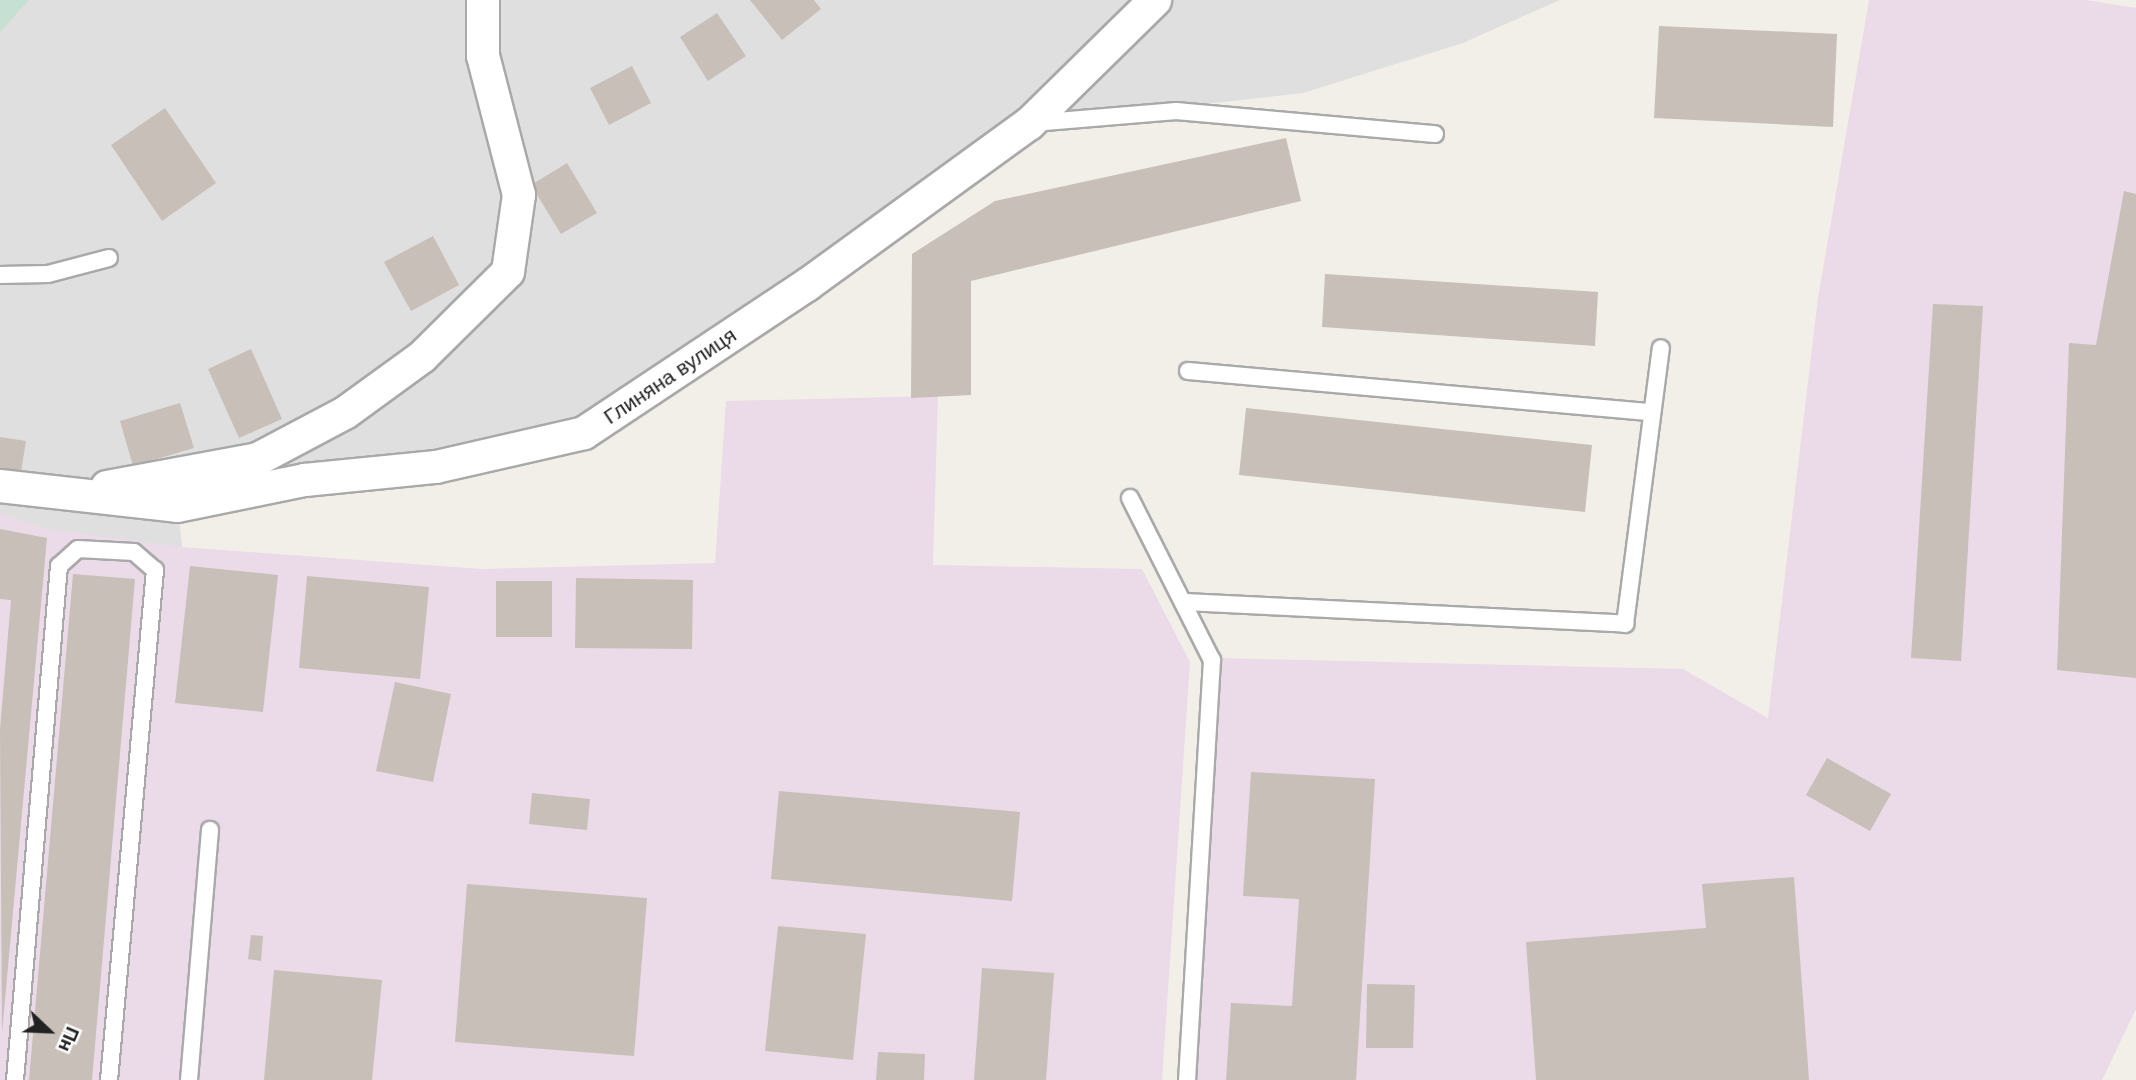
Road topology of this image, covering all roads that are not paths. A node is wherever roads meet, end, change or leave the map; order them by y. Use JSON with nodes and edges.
{"nodes":[{"id":1,"x":483,"y":0,"type":"edge"},
{"id":2,"x":1154,"y":0,"type":"edge"},
{"id":3,"x":1029,"y":124,"type":"junction"},
{"id":4,"x":1435,"y":134,"type":"dead end"},
{"id":5,"x":109,"y":258,"type":"dead end"},
{"id":6,"x":0,"y":275,"type":"edge"},
{"id":7,"x":1661,"y":348,"type":"dead end"},
{"id":8,"x":1188,"y":371,"type":"dead end"},
{"id":9,"x":1651,"y":412,"type":"junction"},
{"id":10,"x":0,"y":486,"type":"edge"},
{"id":11,"x":81,"y":492,"type":"junction"},
{"id":12,"x":1130,"y":498,"type":"dead end"},
{"id":13,"x":1183,"y":602,"type":"junction"},
{"id":14,"x":210,"y":830,"type":"dead end"},
{"id":15,"x":15,"y":1080,"type":"edge"},
{"id":16,"x":109,"y":1080,"type":"edge"},
{"id":17,"x":189,"y":1080,"type":"edge"},
{"id":18,"x":1187,"y":1080,"type":"edge"}],
"edges":[{"from":1,"to":11,"type":"street","name":"Глиняна вулиця"},
{"from":2,"to":3,"type":"street","name":"Глиняна вулиця"},
{"from":3,"to":4,"type":"lane"},
{"from":3,"to":11,"type":"street","name":"Глиняна вулиця"},
{"from":5,"to":6,"type":"lane"},
{"from":7,"to":9,"type":"lane"},
{"from":8,"to":9,"type":"lane"},
{"from":9,"to":13,"type":"lane"},
{"from":10,"to":11,"type":"street","name":"Глиняна вулиця"},
{"from":12,"to":13,"type":"lane"},
{"from":13,"to":18,"type":"lane"},
{"from":14,"to":17,"type":"lane"},
{"from":15,"to":16,"type":"lane"}]}
